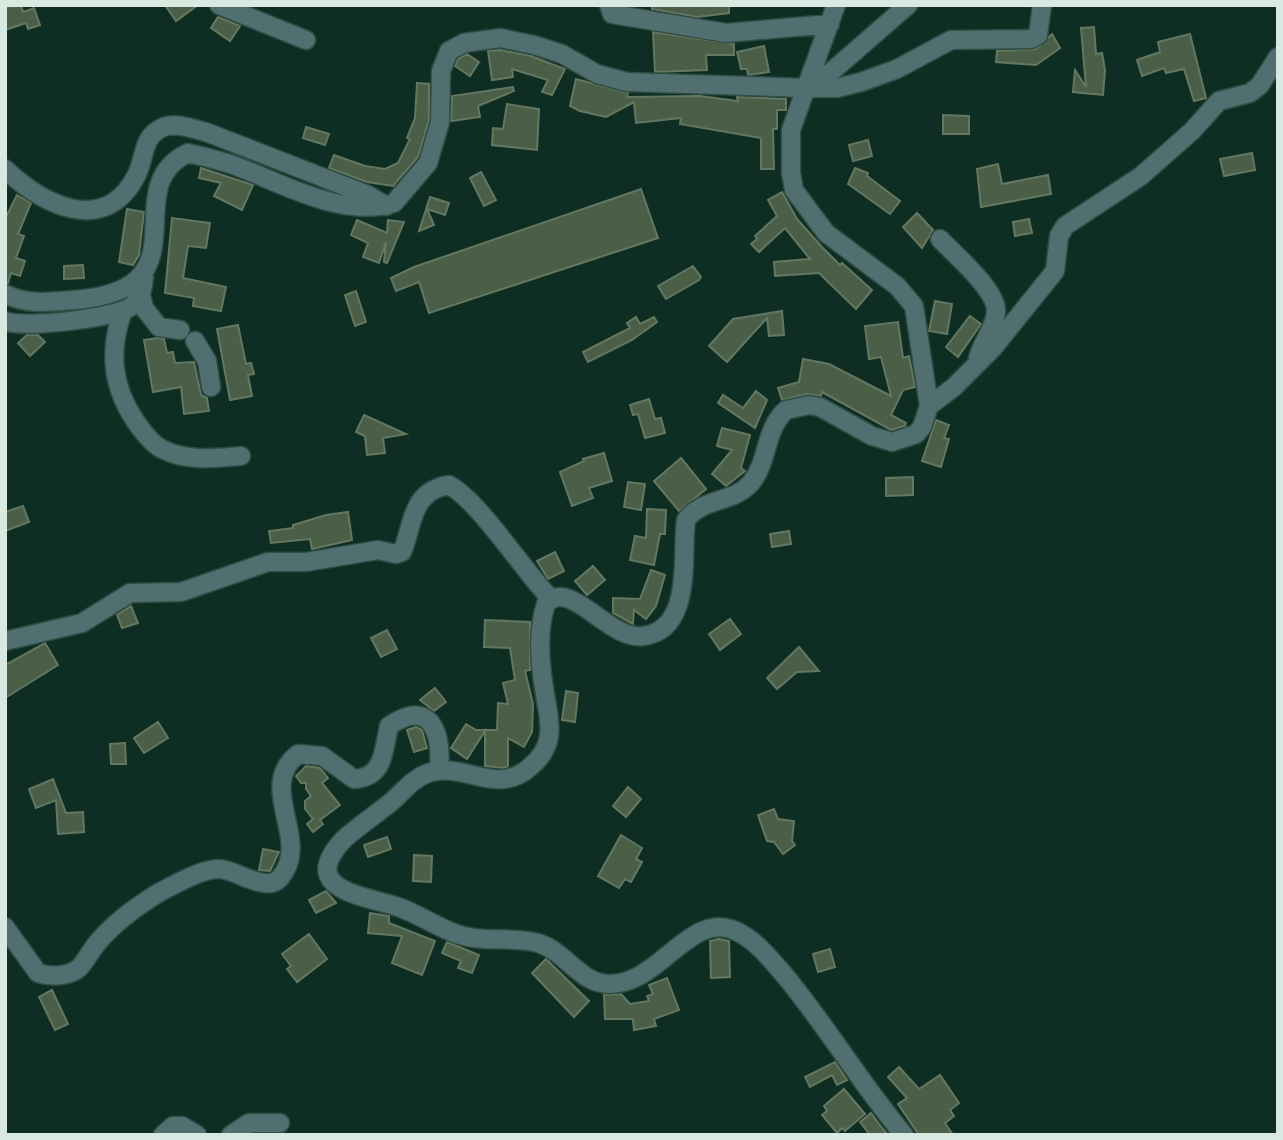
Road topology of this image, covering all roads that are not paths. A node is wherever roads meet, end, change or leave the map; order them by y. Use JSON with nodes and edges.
{"nodes":[{"id":1,"x":219,"y":5,"type":"edge"},
{"id":2,"x":609,"y":5,"type":"edge"},
{"id":3,"x":836,"y":5,"type":"edge"},
{"id":4,"x":908,"y":5,"type":"edge"},
{"id":5,"x":1042,"y":5,"type":"edge"},
{"id":6,"x":830,"y":24,"type":"junction"},
{"id":7,"x":306,"y":40,"type":"dead end"},
{"id":8,"x":1278,"y":57,"type":"edge"},
{"id":9,"x":807,"y":84,"type":"junction"},
{"id":10,"x":5,"y":169,"type":"edge"},
{"id":11,"x":386,"y":206,"type":"junction"},
{"id":12,"x":940,"y":239,"type":"dead end"},
{"id":13,"x":144,"y":276,"type":"junction"},
{"id":14,"x":5,"y":294,"type":"edge"},
{"id":15,"x":141,"y":295,"type":"junction"},
{"id":16,"x":123,"y":311,"type":"junction"},
{"id":17,"x":7,"y":324,"type":"edge"},
{"id":18,"x":976,"y":365,"type":"junction"},
{"id":19,"x":211,"y":387,"type":"dead end"},
{"id":20,"x":929,"y":406,"type":"junction"},
{"id":21,"x":241,"y":456,"type":"dead end"},
{"id":22,"x":550,"y":598,"type":"junction"},
{"id":23,"x":5,"y":641,"type":"edge"},
{"id":24,"x":439,"y":770,"type":"junction"},
{"id":25,"x":5,"y":927,"type":"edge"},
{"id":26,"x":280,"y":1123,"type":"dead end"},
{"id":27,"x":163,"y":1135,"type":"edge"},
{"id":28,"x":197,"y":1135,"type":"edge"},
{"id":29,"x":231,"y":1135,"type":"edge"},
{"id":30,"x":904,"y":1135,"type":"edge"}],
"edges":[{"from":1,"to":7,"type":"street"},
{"from":2,"to":6,"type":"street"},
{"from":3,"to":6,"type":"street"},
{"from":4,"to":9,"type":"street"},
{"from":5,"to":9,"type":"street"},
{"from":6,"to":9,"type":"street"},
{"from":8,"to":18,"type":"street"},
{"from":9,"to":11,"type":"street"},
{"from":9,"to":20,"type":"street"},
{"from":10,"to":11,"type":"street"},
{"from":11,"to":13,"type":"street"},
{"from":12,"to":18,"type":"street"},
{"from":13,"to":14,"type":"street"},
{"from":13,"to":15,"type":"street"},
{"from":15,"to":16,"type":"street"},
{"from":15,"to":19,"type":"street"},
{"from":16,"to":17,"type":"street"},
{"from":16,"to":21,"type":"street"},
{"from":18,"to":20,"type":"street"},
{"from":20,"to":22,"type":"street"},
{"from":22,"to":23,"type":"street"},
{"from":22,"to":24,"type":"street"},
{"from":24,"to":25,"type":"street"},
{"from":24,"to":30,"type":"street"},
{"from":26,"to":29,"type":"street"},
{"from":27,"to":28,"type":"street"}]}
